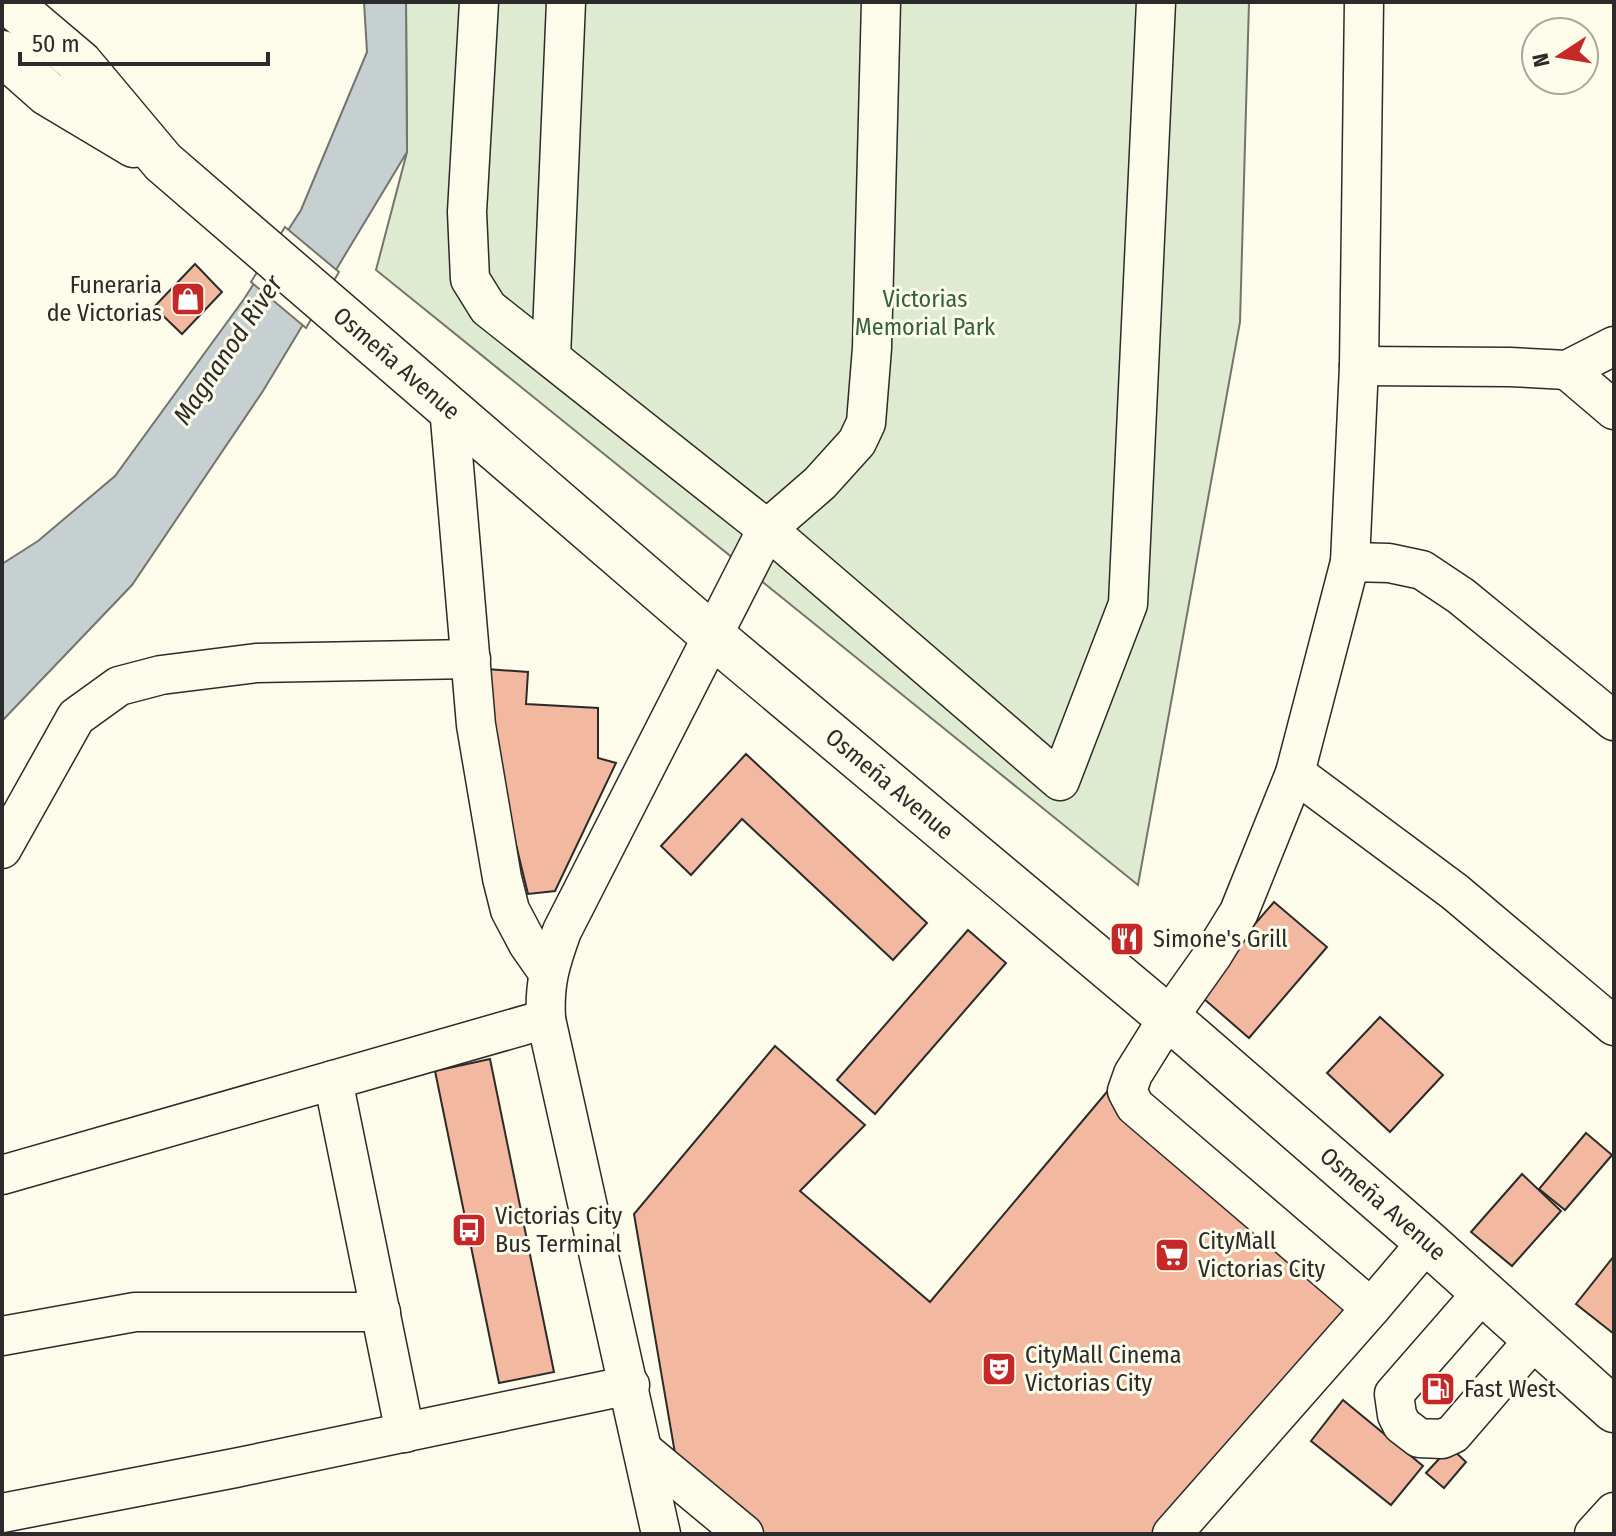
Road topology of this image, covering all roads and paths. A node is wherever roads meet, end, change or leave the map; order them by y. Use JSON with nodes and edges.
{"nodes":[{"id":1,"x":8,"y":2,"type":"edge"},
{"id":2,"x":479,"y":2,"type":"edge"},
{"id":3,"x":566,"y":2,"type":"edge"},
{"id":4,"x":881,"y":2,"type":"edge"},
{"id":5,"x":1156,"y":2,"type":"edge"},
{"id":6,"x":1364,"y":2,"type":"edge"},
{"id":7,"x":2,"y":53,"type":"edge"},
{"id":8,"x":163,"y":162,"type":"junction"},
{"id":9,"x":1614,"y":346,"type":"edge"},
{"id":10,"x":551,"y":357,"type":"junction"},
{"id":11,"x":1359,"y":366,"type":"junction"},
{"id":12,"x":1567,"y":370,"type":"junction"},
{"id":13,"x":449,"y":407,"type":"junction"},
{"id":14,"x":1614,"y":410,"type":"edge"},
{"id":15,"x":767,"y":529,"type":"junction"},
{"id":16,"x":1350,"y":562,"type":"junction"},
{"id":17,"x":714,"y":637,"type":"junction"},
{"id":18,"x":471,"y":659,"type":"junction"},
{"id":19,"x":1614,"y":721,"type":"edge"},
{"id":20,"x":1295,"y":773,"type":"junction"},
{"id":21,"x":2,"y":849,"type":"edge"},
{"id":22,"x":547,"y":971,"type":"junction"},
{"id":23,"x":1168,"y":1018,"type":"junction"},
{"id":24,"x":546,"y":1019,"type":"junction"},
{"id":25,"x":1614,"y":1026,"type":"edge"},
{"id":26,"x":333,"y":1080,"type":"junction"},
{"id":27,"x":2,"y":1175,"type":"edge"},
{"id":28,"x":1427,"y":1242,"type":"junction"},
{"id":29,"x":1483,"y":1292,"type":"junction"},
{"id":30,"x":1371,"y":1308,"type":"junction"},
{"id":31,"x":381,"y":1312,"type":"junction"},
{"id":32,"x":2,"y":1336,"type":"edge"},
{"id":33,"x":1535,"y":1339,"type":"junction"},
{"id":34,"x":630,"y":1385,"type":"junction"},
{"id":35,"x":1614,"y":1410,"type":"edge"},
{"id":36,"x":405,"y":1433,"type":"junction"},
{"id":37,"x":644,"y":1451,"type":"junction"},
{"id":38,"x":1614,"y":1512,"type":"edge"},
{"id":39,"x":2,"y":1513,"type":"edge"},
{"id":40,"x":661,"y":1534,"type":"edge"},
{"id":41,"x":744,"y":1534,"type":"edge"},
{"id":42,"x":1172,"y":1534,"type":"edge"},
{"id":43,"x":1594,"y":1534,"type":"edge"}],
"edges":[{"from":1,"to":8,"type":"main road","name":"Osmeña Avenue"},
{"from":2,"to":10,"type":"street"},
{"from":3,"to":10,"type":"street"},
{"from":4,"to":15,"type":"street"},
{"from":5,"to":15,"type":"street"},
{"from":6,"to":11,"type":"street"},
{"from":7,"to":8,"type":"main road","name":"Osmeña Avenue"},
{"from":8,"to":13,"type":"main road","name":"Osmeña Avenue"},
{"from":9,"to":12,"type":"street"},
{"from":10,"to":15,"type":"street"},
{"from":11,"to":12,"type":"street"},
{"from":11,"to":16,"type":"street"},
{"from":12,"to":14,"type":"street"},
{"from":13,"to":17,"type":"main road","name":"Osmeña Avenue"},
{"from":13,"to":18,"type":"street"},
{"from":15,"to":17,"type":"street"},
{"from":16,"to":19,"type":"street"},
{"from":16,"to":20,"type":"street"},
{"from":17,"to":22,"type":"street"},
{"from":17,"to":23,"type":"main road","name":"Osmeña Avenue"},
{"from":18,"to":21,"type":"street"},
{"from":18,"to":22,"type":"street"},
{"from":20,"to":23,"type":"street"},
{"from":20,"to":25,"type":"street"},
{"from":22,"to":24,"type":"street"},
{"from":23,"to":28,"type":"main road","name":"Osmeña Avenue"},
{"from":23,"to":30,"type":"street"},
{"from":24,"to":26,"type":"street"},
{"from":24,"to":34,"type":"street"},
{"from":26,"to":27,"type":"street"},
{"from":26,"to":31,"type":"street"},
{"from":28,"to":29,"type":"main road","name":"Osmeña Avenue"},
{"from":28,"to":30,"type":"street"},
{"from":29,"to":33,"type":"main road","name":"Osmeña Avenue"},
{"from":29,"to":33,"type":"street"},
{"from":30,"to":42,"type":"street"},
{"from":31,"to":32,"type":"street"},
{"from":31,"to":36,"type":"street"},
{"from":33,"to":35,"type":"main road","name":"Osmeña Avenue"},
{"from":34,"to":36,"type":"street"},
{"from":34,"to":37,"type":"street"},
{"from":36,"to":39,"type":"street"},
{"from":37,"to":40,"type":"street"},
{"from":37,"to":41,"type":"street"},
{"from":38,"to":43,"type":"street"}]}
